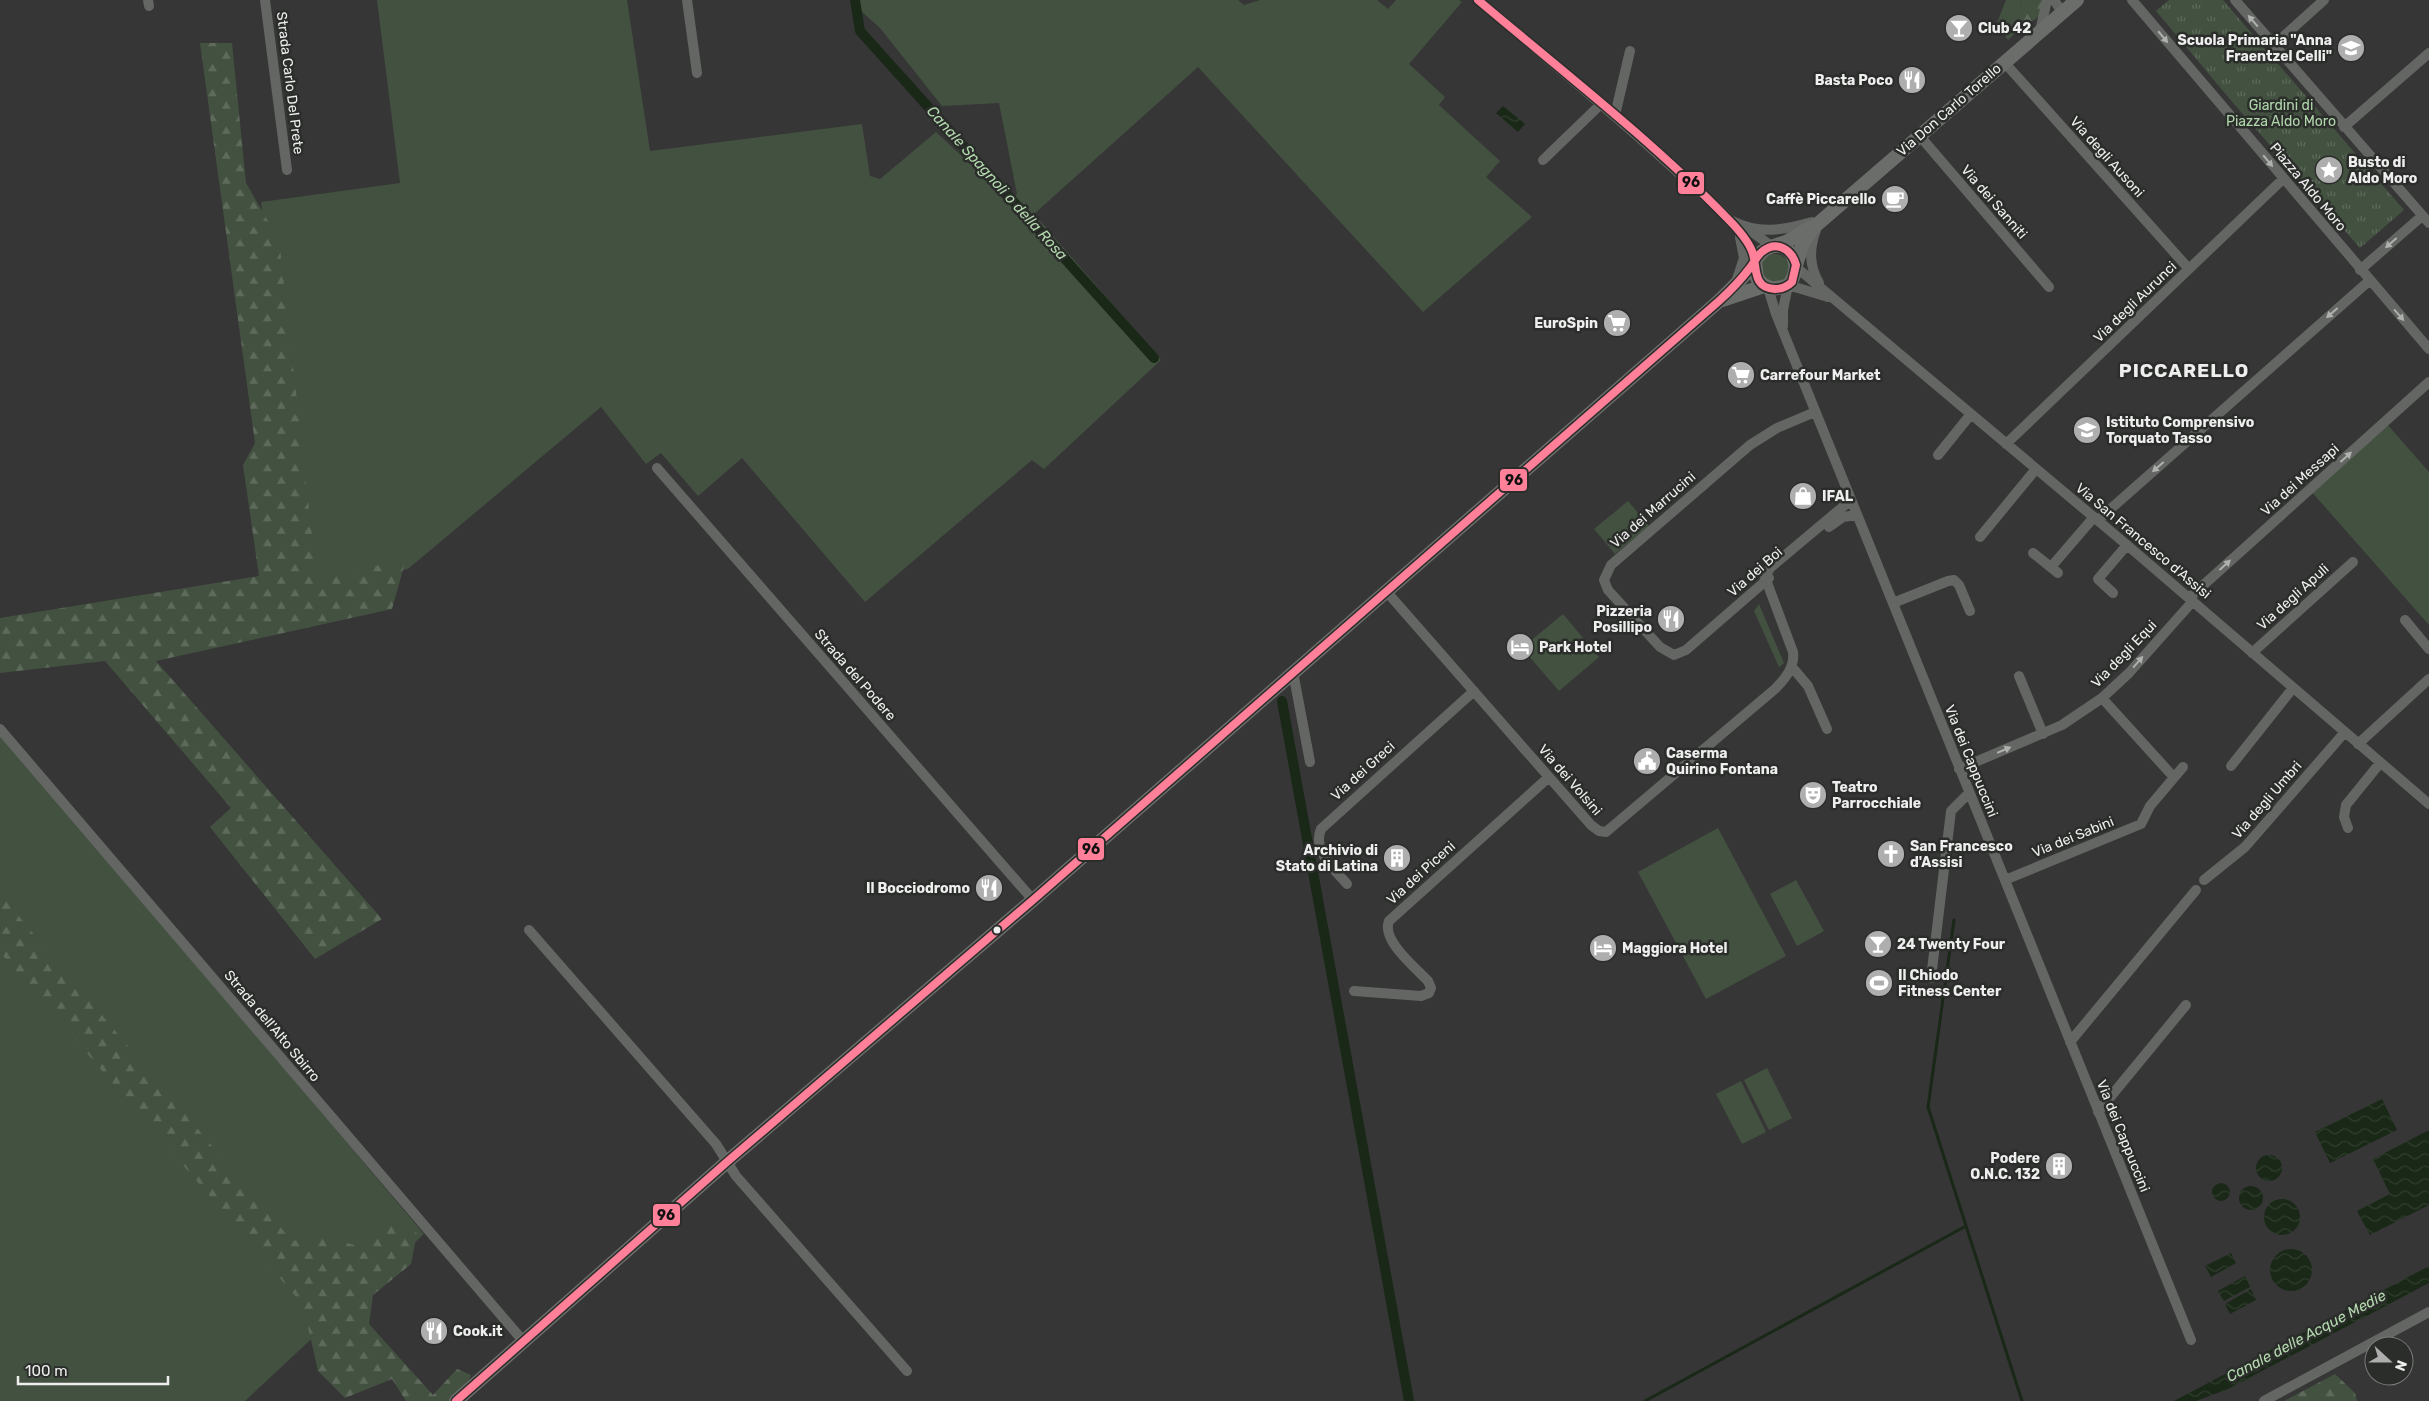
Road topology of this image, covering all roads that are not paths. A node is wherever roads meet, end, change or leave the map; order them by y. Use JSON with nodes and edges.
{"nodes":[{"id":1,"x":266,"y":0,"type":"edge"},
{"id":2,"x":687,"y":0,"type":"edge"},
{"id":3,"x":1478,"y":0,"type":"edge"},
{"id":4,"x":2047,"y":0,"type":"edge"},
{"id":5,"x":2054,"y":0,"type":"edge"},
{"id":6,"x":2146,"y":0,"type":"edge"},
{"id":7,"x":2235,"y":0,"type":"edge"},
{"id":8,"x":2324,"y":0,"type":"edge"},
{"id":9,"x":2070,"y":4,"type":"edge"},
{"id":10,"x":2135,"y":4,"type":"edge"},
{"id":11,"x":2040,"y":30,"type":"junction"},
{"id":12,"x":2274,"y":45,"type":"junction"},
{"id":13,"x":1630,"y":51,"type":"dead end"},
{"id":14,"x":2427,"y":59,"type":"edge"},
{"id":15,"x":2004,"y":62,"type":"junction"},
{"id":16,"x":697,"y":73,"type":"dead end"},
{"id":17,"x":1601,"y":104,"type":"junction"},
{"id":18,"x":1614,"y":115,"type":"junction"},
{"id":19,"x":2344,"y":127,"type":"junction"},
{"id":20,"x":1919,"y":136,"type":"junction"},
{"id":21,"x":1543,"y":160,"type":"dead end"},
{"id":22,"x":286,"y":170,"type":"dead end"},
{"id":23,"x":2283,"y":180,"type":"junction"},
{"id":24,"x":1821,"y":220,"type":"junction"},
{"id":25,"x":2426,"y":220,"type":"edge"},
{"id":26,"x":1742,"y":230,"type":"junction"},
{"id":27,"x":1774,"y":247,"type":"junction"},
{"id":28,"x":1755,"y":262,"type":"junction"},
{"id":29,"x":1796,"y":266,"type":"junction"},
{"id":30,"x":2189,"y":269,"type":"junction"},
{"id":31,"x":2360,"y":270,"type":"junction"},
{"id":32,"x":2369,"y":281,"type":"junction"},
{"id":33,"x":1734,"y":286,"type":"junction"},
{"id":34,"x":1788,"y":286,"type":"junction"},
{"id":35,"x":1766,"y":287,"type":"junction"},
{"id":36,"x":2048,"y":287,"type":"dead end"},
{"id":37,"x":1822,"y":288,"type":"junction"},
{"id":38,"x":1837,"y":300,"type":"junction"},
{"id":39,"x":1719,"y":301,"type":"junction"},
{"id":40,"x":1783,"y":330,"type":"junction"},
{"id":41,"x":2429,"y":349,"type":"edge"},
{"id":42,"x":2429,"y":382,"type":"edge"},
{"id":43,"x":1815,"y":412,"type":"junction"},
{"id":44,"x":1972,"y":414,"type":"junction"},
{"id":45,"x":2006,"y":444,"type":"junction"},
{"id":46,"x":1938,"y":455,"type":"dead end"},
{"id":47,"x":657,"y":468,"type":"dead end"},
{"id":48,"x":2036,"y":469,"type":"junction"},
{"id":49,"x":1851,"y":500,"type":"junction"},
{"id":50,"x":1857,"y":515,"type":"junction"},
{"id":51,"x":2096,"y":519,"type":"junction"},
{"id":52,"x":1980,"y":537,"type":"dead end"},
{"id":53,"x":2127,"y":545,"type":"junction"},
{"id":54,"x":2033,"y":553,"type":"dead end"},
{"id":55,"x":2353,"y":562,"type":"dead end"},
{"id":56,"x":1766,"y":577,"type":"junction"},
{"id":57,"x":1386,"y":591,"type":"junction"},
{"id":58,"x":2113,"y":593,"type":"dead end"},
{"id":59,"x":2191,"y":599,"type":"junction"},
{"id":60,"x":1893,"y":603,"type":"junction"},
{"id":61,"x":1970,"y":611,"type":"dead end"},
{"id":62,"x":2405,"y":620,"type":"dead end"},
{"id":63,"x":2429,"y":649,"type":"edge"},
{"id":64,"x":2252,"y":653,"type":"junction"},
{"id":65,"x":1674,"y":655,"type":"joint"},
{"id":66,"x":1792,"y":667,"type":"junction"},
{"id":67,"x":1293,"y":672,"type":"junction"},
{"id":68,"x":2019,"y":676,"type":"dead end"},
{"id":69,"x":2429,"y":679,"type":"edge"},
{"id":70,"x":2294,"y":688,"type":"junction"},
{"id":71,"x":1474,"y":691,"type":"junction"},
{"id":72,"x":2102,"y":698,"type":"junction"},
{"id":73,"x":0,"y":729,"type":"edge"},
{"id":74,"x":1826,"y":729,"type":"dead end"},
{"id":75,"x":2344,"y":732,"type":"junction"},
{"id":76,"x":2043,"y":734,"type":"junction"},
{"id":77,"x":2358,"y":744,"type":"junction"},
{"id":78,"x":1310,"y":762,"type":"dead end"},
{"id":79,"x":2380,"y":763,"type":"junction"},
{"id":80,"x":2231,"y":766,"type":"dead end"},
{"id":81,"x":2183,"y":767,"type":"dead end"},
{"id":82,"x":1959,"y":769,"type":"junction"},
{"id":83,"x":2170,"y":774,"type":"dead end"},
{"id":84,"x":1549,"y":777,"type":"junction"},
{"id":85,"x":1968,"y":793,"type":"junction"},
{"id":86,"x":2429,"y":804,"type":"edge"},
{"id":87,"x":2348,"y":828,"type":"dead end"},
{"id":88,"x":2005,"y":880,"type":"junction"},
{"id":89,"x":2204,"y":880,"type":"dead end"},
{"id":90,"x":1346,"y":884,"type":"dead end"},
{"id":91,"x":2196,"y":890,"type":"dead end"},
{"id":92,"x":1032,"y":900,"type":"junction"},
{"id":93,"x":529,"y":930,"type":"dead end"},
{"id":94,"x":1931,"y":978,"type":"dead end"},
{"id":95,"x":1354,"y":991,"type":"dead end"},
{"id":96,"x":2186,"y":1005,"type":"dead end"},
{"id":97,"x":2070,"y":1042,"type":"junction"},
{"id":98,"x":2098,"y":1112,"type":"junction"},
{"id":99,"x":728,"y":1161,"type":"junction"},
{"id":100,"x":2429,"y":1312,"type":"edge"},
{"id":101,"x":2191,"y":1340,"type":"dead end"},
{"id":102,"x":524,"y":1342,"type":"junction"},
{"id":103,"x":907,"y":1371,"type":"dead end"},
{"id":104,"x":456,"y":1401,"type":"edge"},
{"id":105,"x":2264,"y":1401,"type":"edge"}],
"edges":[{"from":1,"to":22,"type":"street","name":"Strada Carlo Del Prete"},
{"from":2,"to":16,"type":"street"},
{"from":3,"to":17,"type":"street"},
{"from":4,"to":11,"type":"street"},
{"from":5,"to":9,"type":"street"},
{"from":6,"to":10,"type":"street","name":"Piazza Aldo Moro"},
{"from":12,"to":7,"type":"street","one_way":true},
{"from":8,"to":12,"type":"street"},
{"from":9,"to":11,"type":"main road","name":"Via Don Carlo Torello"},
{"from":10,"to":23,"type":"street","name":"Piazza Aldo Moro","one_way":true},
{"from":11,"to":15,"type":"main road","name":"Via Don Carlo Torello"},
{"from":12,"to":19,"type":"street"},
{"from":13,"to":18,"type":"street"},
{"from":14,"to":19,"type":"street"},
{"from":15,"to":20,"type":"main road","name":"Via Don Carlo Torello"},
{"from":15,"to":30,"type":"street","name":"Via degli Ausoni"},
{"from":17,"to":18,"type":"street"},
{"from":17,"to":21,"type":"street"},
{"from":18,"to":26,"type":"street"},
{"from":19,"to":25,"type":"street"},
{"from":20,"to":24,"type":"main road","name":"Via Don Carlo Torello"},
{"from":20,"to":36,"type":"street","name":"Via dei Sanniti"},
{"from":23,"to":30,"type":"street","name":"Via degli Aurunci"},
{"from":23,"to":31,"type":"street","name":"Piazza Aldo Moro"},
{"from":24,"to":26,"type":"street"},
{"from":24,"to":27,"type":"main road","name":"Via Don Carlo Torello"},
{"from":24,"to":29,"type":"main road","name":"Via Don Carlo Torello"},
{"from":24,"to":37,"type":"street","name":"Via San Francesco d'Assisi"},
{"from":25,"to":31,"type":"street","one_way":true},
{"from":26,"to":27,"type":"street"},
{"from":26,"to":28,"type":"street"},
{"from":26,"to":33,"type":"street"},
{"from":27,"to":28,"type":"main road"},
{"from":27,"to":29,"type":"main road"},
{"from":28,"to":33,"type":"main road"},
{"from":28,"to":35,"type":"main road"},
{"from":29,"to":34,"type":"main road"},
{"from":29,"to":37,"type":"street","name":"Via San Francesco d'Assisi"},
{"from":30,"to":45,"type":"street","name":"Via degli Aurunci"},
{"from":31,"to":32,"type":"street","name":"Piazza Aldo Moro"},
{"from":32,"to":41,"type":"street","name":"Piazza Aldo Moro","one_way":true},
{"from":32,"to":51,"type":"street","one_way":true},
{"from":33,"to":39,"type":"main road"},
{"from":34,"to":35,"type":"main road"},
{"from":34,"to":38,"type":"street","name":"Via San Francesco d'Assisi"},
{"from":34,"to":40,"type":"street","name":"Via dei Cappuccini"},
{"from":35,"to":39,"type":"main road"},
{"from":35,"to":40,"type":"street","name":"Via dei Cappuccini"},
{"from":37,"to":38,"type":"street","name":"Via San Francesco d'Assisi"},
{"from":38,"to":44,"type":"street","name":"Via San Francesco d'Assisi"},
{"from":39,"to":57,"type":"main road"},
{"from":40,"to":43,"type":"street","name":"Via dei Cappuccini"},
{"from":59,"to":42,"type":"street","name":"Via dei Messapi","one_way":true},
{"from":43,"to":49,"type":"street","name":"Via dei Cappuccini"},
{"from":43,"to":65,"type":"street","name":"Via dei Marrucini"},
{"from":44,"to":45,"type":"street","name":"Via San Francesco d'Assisi"},
{"from":44,"to":46,"type":"street"},
{"from":45,"to":48,"type":"street","name":"Via San Francesco d'Assisi"},
{"from":47,"to":92,"type":"street","name":"Strada del Podere"},
{"from":48,"to":51,"type":"street","name":"Via San Francesco d'Assisi"},
{"from":48,"to":52,"type":"street"},
{"from":49,"to":50,"type":"street","name":"Via dei Cappuccini"},
{"from":49,"to":56,"type":"street","name":"Via dei Boi"},
{"from":50,"to":56,"type":"street","name":"Via dei Boi"},
{"from":50,"to":60,"type":"street","name":"Via dei Cappuccini"},
{"from":51,"to":53,"type":"street","name":"Via San Francesco d'Assisi"},
{"from":51,"to":54,"type":"street"},
{"from":53,"to":58,"type":"street"},
{"from":53,"to":59,"type":"street","name":"Via San Francesco d'Assisi"},
{"from":55,"to":64,"type":"street","name":"Via degli Apuli"},
{"from":56,"to":65,"type":"street","name":"Via dei Boi"},
{"from":56,"to":66,"type":"street"},
{"from":57,"to":67,"type":"main road"},
{"from":57,"to":71,"type":"street","name":"Via dei Volsini"},
{"from":59,"to":64,"type":"street","name":"Via San Francesco d'Assisi"},
{"from":72,"to":59,"type":"street","name":"Via degli Equi","one_way":true},
{"from":60,"to":61,"type":"street"},
{"from":60,"to":82,"type":"street","name":"Via dei Cappuccini"},
{"from":62,"to":63,"type":"street"},
{"from":64,"to":70,"type":"street","name":"Via San Francesco d'Assisi"},
{"from":66,"to":74,"type":"street"},
{"from":66,"to":84,"type":"street","name":"Via dei Volsini"},
{"from":67,"to":78,"type":"street"},
{"from":67,"to":92,"type":"main road"},
{"from":68,"to":76,"type":"street"},
{"from":69,"to":77,"type":"street"},
{"from":70,"to":75,"type":"street","name":"Via San Francesco d'Assisi"},
{"from":70,"to":80,"type":"street"},
{"from":71,"to":84,"type":"street","name":"Via dei Volsini"},
{"from":71,"to":90,"type":"street","name":"Via dei Greci"},
{"from":72,"to":76,"type":"street","name":"Via degli Equi"},
{"from":72,"to":83,"type":"street"},
{"from":73,"to":102,"type":"street","name":"Strada dell'Alto Sbirro"},
{"from":75,"to":77,"type":"street","name":"Via San Francesco d'Assisi"},
{"from":75,"to":89,"type":"street","name":"Via degli Umbri"},
{"from":82,"to":76,"type":"street","name":"Via degli Equi","one_way":true},
{"from":77,"to":79,"type":"street","name":"Via San Francesco d'Assisi"},
{"from":79,"to":86,"type":"street","name":"Via San Francesco d'Assisi"},
{"from":79,"to":87,"type":"street"},
{"from":81,"to":88,"type":"street","name":"Via dei Sabini"},
{"from":82,"to":85,"type":"street","name":"Via dei Cappuccini"},
{"from":84,"to":95,"type":"street","name":"Via dei Piceni"},
{"from":85,"to":88,"type":"street","name":"Via dei Cappuccini"},
{"from":85,"to":94,"type":"street"},
{"from":88,"to":97,"type":"street","name":"Via dei Cappuccini"},
{"from":91,"to":97,"type":"street"},
{"from":92,"to":99,"type":"main road"},
{"from":93,"to":99,"type":"street"},
{"from":96,"to":98,"type":"street"},
{"from":97,"to":98,"type":"street","name":"Via dei Cappuccini"},
{"from":98,"to":101,"type":"street","name":"Via dei Cappuccini"},
{"from":99,"to":102,"type":"main road"},
{"from":99,"to":103,"type":"street"},
{"from":100,"to":105,"type":"street"},
{"from":102,"to":104,"type":"main road"}]}
